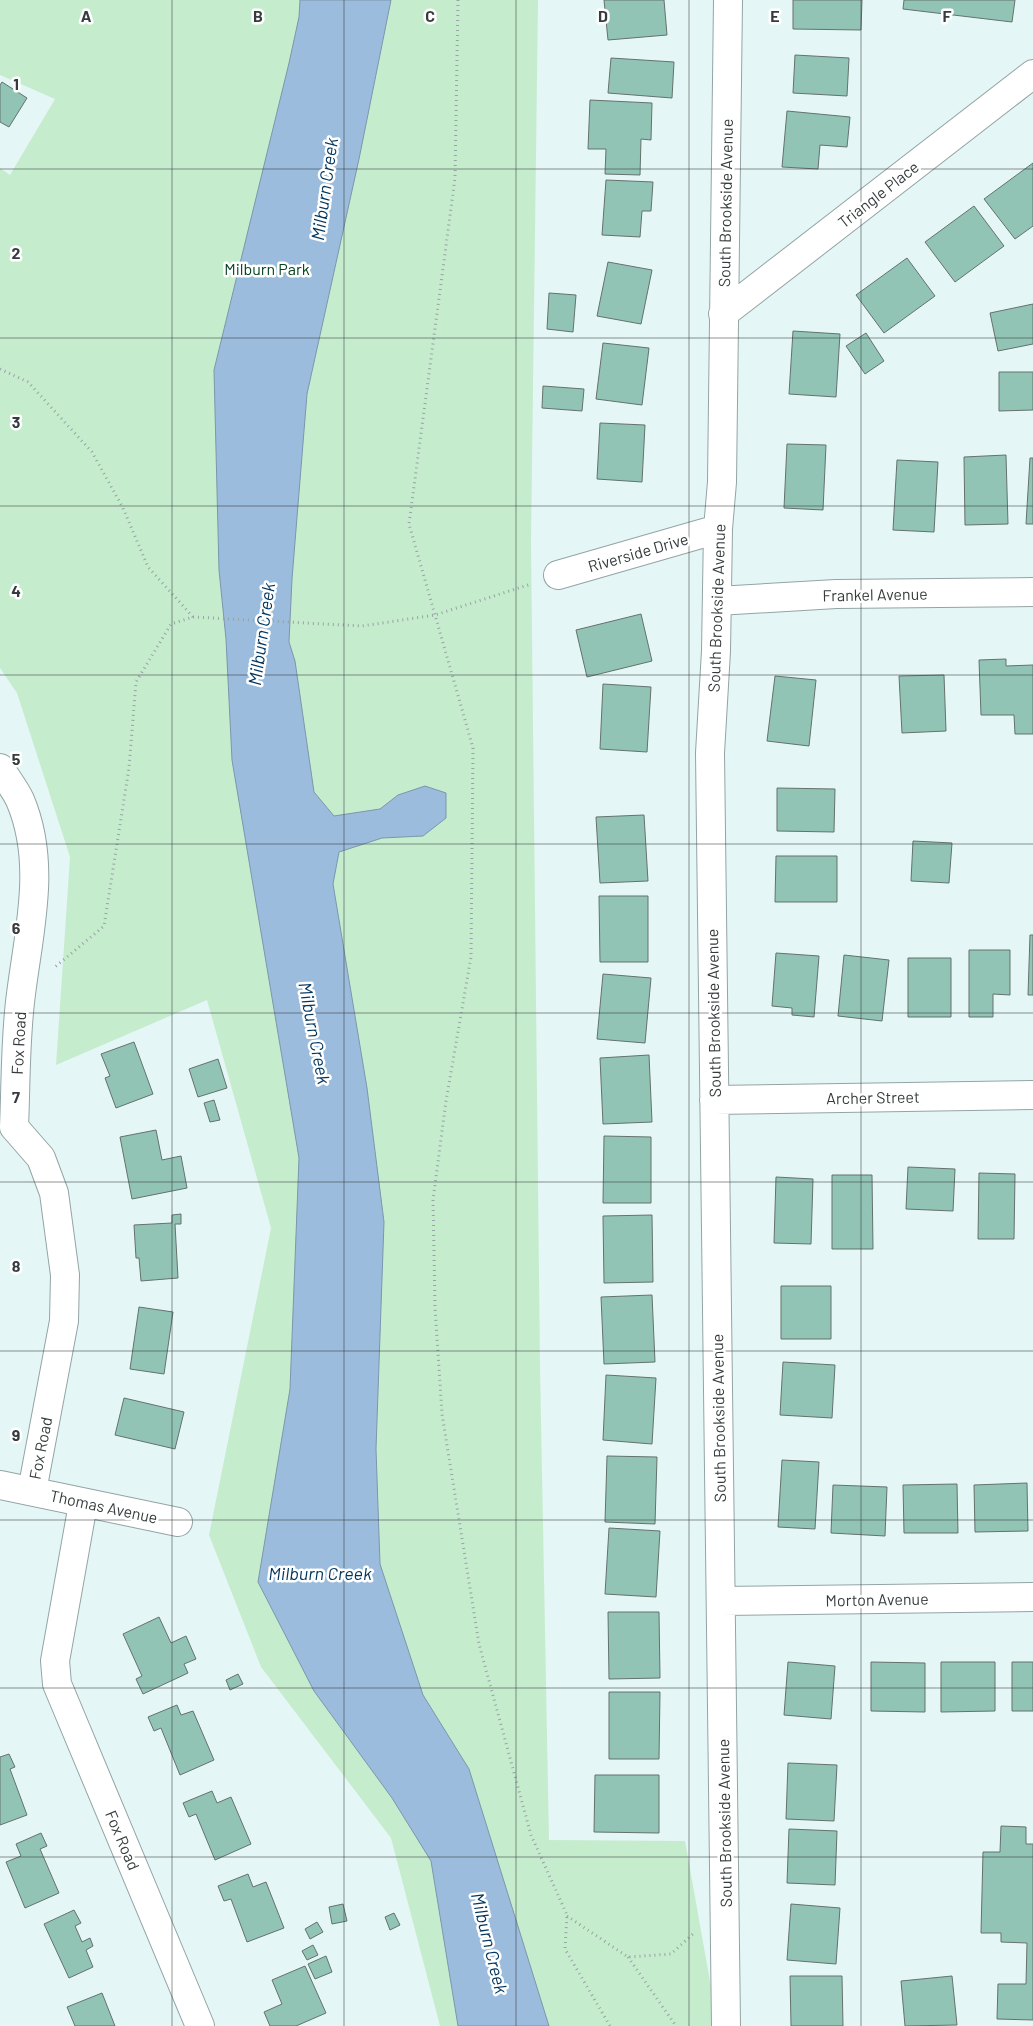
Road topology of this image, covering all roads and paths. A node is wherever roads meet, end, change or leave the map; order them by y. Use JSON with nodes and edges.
{"nodes":[{"id":1,"x":458,"y":0,"type":"edge"},
{"id":2,"x":728,"y":0,"type":"edge"},
{"id":3,"x":1033,"y":74,"type":"edge"},
{"id":4,"x":723,"y":314,"type":"junction"},
{"id":5,"x":0,"y":369,"type":"edge"},
{"id":6,"x":718,"y":529,"type":"junction"},
{"id":7,"x":558,"y":575,"type":"joint"},
{"id":8,"x":1033,"y":592,"type":"edge"},
{"id":9,"x":717,"y":601,"type":"junction"},
{"id":10,"x":435,"y":615,"type":"junction"},
{"id":11,"x":193,"y":617,"type":"junction"},
{"id":12,"x":0,"y":768,"type":"edge"},
{"id":13,"x":20,"y":996,"type":"junction"},
{"id":14,"x":1033,"y":1095,"type":"edge"},
{"id":15,"x":714,"y":1100,"type":"junction"},
{"id":16,"x":7,"y":1126,"type":"edge"},
{"id":17,"x":0,"y":1485,"type":"edge"},
{"id":18,"x":32,"y":1491,"type":"junction"},
{"id":19,"x":84,"y":1504,"type":"junction"},
{"id":20,"x":178,"y":1522,"type":"dead end"},
{"id":21,"x":1033,"y":1597,"type":"edge"},
{"id":22,"x":721,"y":1601,"type":"junction"},
{"id":23,"x":567,"y":1915,"type":"junction"},
{"id":24,"x":698,"y":1925,"type":"dead end"},
{"id":25,"x":628,"y":1957,"type":"junction"},
{"id":26,"x":200,"y":2026,"type":"edge"},
{"id":27,"x":610,"y":2026,"type":"edge"},
{"id":28,"x":676,"y":2026,"type":"edge"},
{"id":29,"x":726,"y":2026,"type":"edge"}],
"edges":[{"from":1,"to":10,"type":"path"},
{"from":2,"to":4,"type":"street","name":"South Brookside Avenue"},
{"from":3,"to":4,"type":"street","name":"Triangle Place"},
{"from":4,"to":6,"type":"street","name":"South Brookside Avenue"},
{"from":5,"to":11,"type":"path"},
{"from":6,"to":7,"type":"street","name":"Riverside Drive"},
{"from":6,"to":9,"type":"street","name":"South Brookside Avenue"},
{"from":7,"to":10,"type":"path"},
{"from":8,"to":9,"type":"street","name":"Frankel Avenue"},
{"from":9,"to":15,"type":"street","name":"South Brookside Avenue"},
{"from":10,"to":11,"type":"path"},
{"from":10,"to":23,"type":"path"},
{"from":11,"to":13,"type":"path"},
{"from":12,"to":13,"type":"street","name":"Fox Road"},
{"from":13,"to":16,"type":"street","name":"Fox Road"},
{"from":14,"to":15,"type":"street","name":"Archer Street"},
{"from":15,"to":22,"type":"street","name":"South Brookside Avenue"},
{"from":16,"to":18,"type":"street","name":"Fox Road"},
{"from":17,"to":18,"type":"street","name":"Thomas Avenue"},
{"from":18,"to":19,"type":"street","name":"Thomas Avenue"},
{"from":19,"to":20,"type":"street","name":"Thomas Avenue"},
{"from":19,"to":26,"type":"street","name":"Fox Road"},
{"from":21,"to":22,"type":"street","name":"Morton Avenue"},
{"from":22,"to":29,"type":"street","name":"South Brookside Avenue"},
{"from":23,"to":25,"type":"path"},
{"from":23,"to":27,"type":"path"},
{"from":24,"to":25,"type":"path"},
{"from":25,"to":28,"type":"path"}]}
